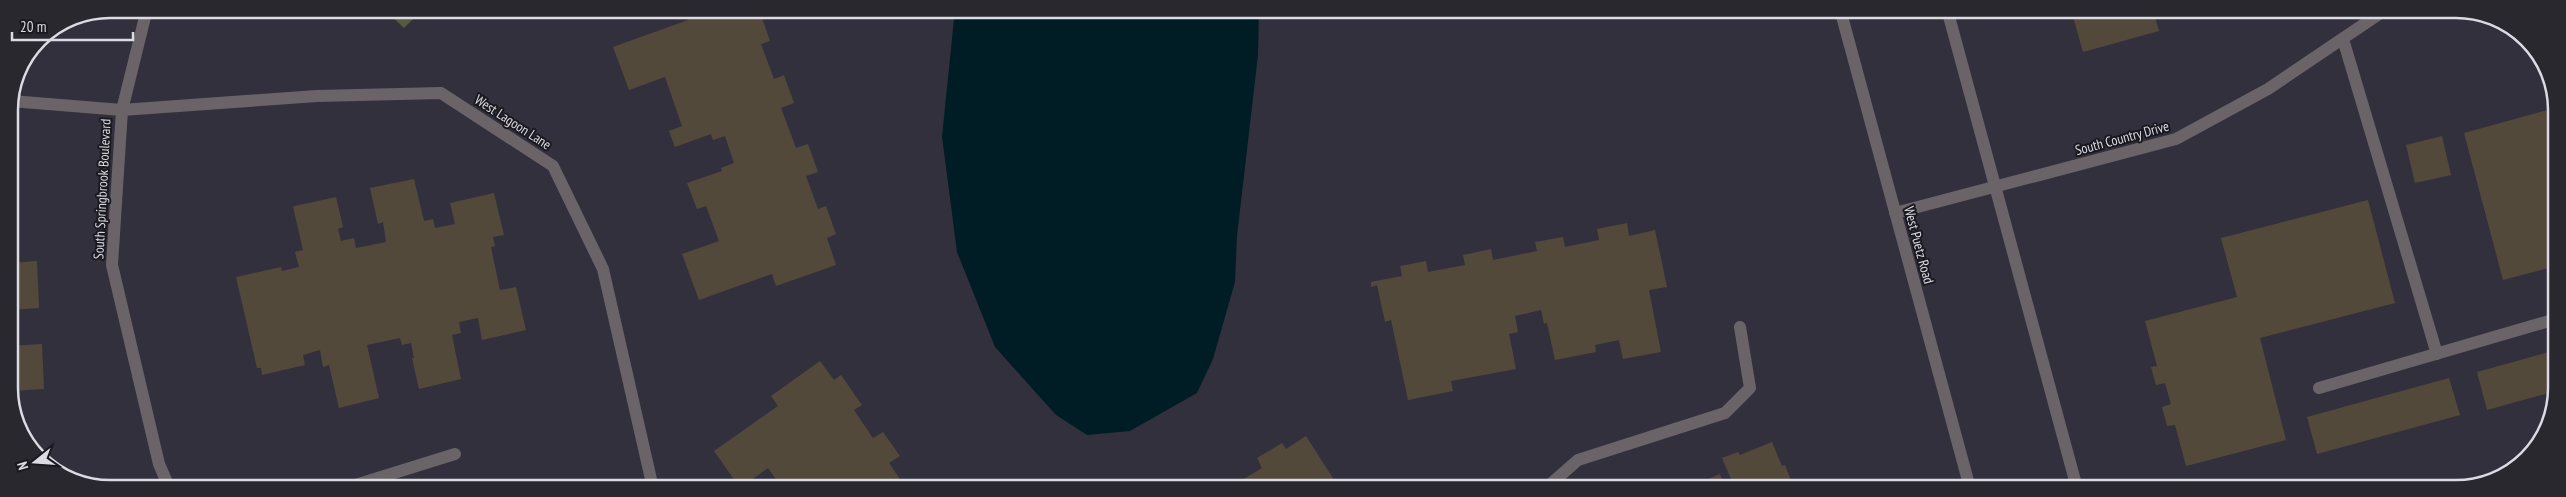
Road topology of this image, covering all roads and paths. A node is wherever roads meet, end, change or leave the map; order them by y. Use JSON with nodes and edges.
{"nodes":[{"id":1,"x":145,"y":18,"type":"edge"},
{"id":2,"x":1842,"y":18,"type":"edge"},
{"id":3,"x":1949,"y":18,"type":"edge"},
{"id":4,"x":2373,"y":18,"type":"edge"},
{"id":5,"x":2342,"y":39,"type":"junction"},
{"id":6,"x":18,"y":102,"type":"edge"},
{"id":7,"x":122,"y":110,"type":"junction"},
{"id":8,"x":1995,"y":187,"type":"junction"},
{"id":9,"x":1895,"y":213,"type":"junction"},
{"id":10,"x":2548,"y":321,"type":"edge"},
{"id":11,"x":1740,"y":327,"type":"dead end"},
{"id":12,"x":2437,"y":354,"type":"junction"},
{"id":13,"x":2318,"y":388,"type":"dead end"},
{"id":14,"x":455,"y":454,"type":"dead end"},
{"id":15,"x":166,"y":480,"type":"edge"},
{"id":16,"x":371,"y":480,"type":"edge"},
{"id":17,"x":651,"y":480,"type":"edge"},
{"id":18,"x":1555,"y":480,"type":"edge"},
{"id":19,"x":1968,"y":480,"type":"edge"},
{"id":20,"x":2075,"y":480,"type":"edge"}],
"edges":[{"from":1,"to":7,"type":"street","name":"South Springbrook Boulevard"},
{"from":2,"to":9,"type":"street","name":"West Puetz Road"},
{"from":3,"to":8,"type":"street"},
{"from":4,"to":5,"type":"street","name":"South Country Drive"},
{"from":5,"to":8,"type":"street","name":"South Country Drive"},
{"from":5,"to":12,"type":"street"},
{"from":6,"to":7,"type":"street","name":"West Lagoon Lane"},
{"from":7,"to":15,"type":"street","name":"South Springbrook Boulevard"},
{"from":7,"to":17,"type":"street","name":"West Lagoon Lane"},
{"from":8,"to":9,"type":"street","name":"South Country Drive"},
{"from":8,"to":20,"type":"street"},
{"from":9,"to":19,"type":"street","name":"West Puetz Road"},
{"from":10,"to":12,"type":"street"},
{"from":11,"to":18,"type":"street"},
{"from":12,"to":13,"type":"street"},
{"from":14,"to":16,"type":"street"}]}
